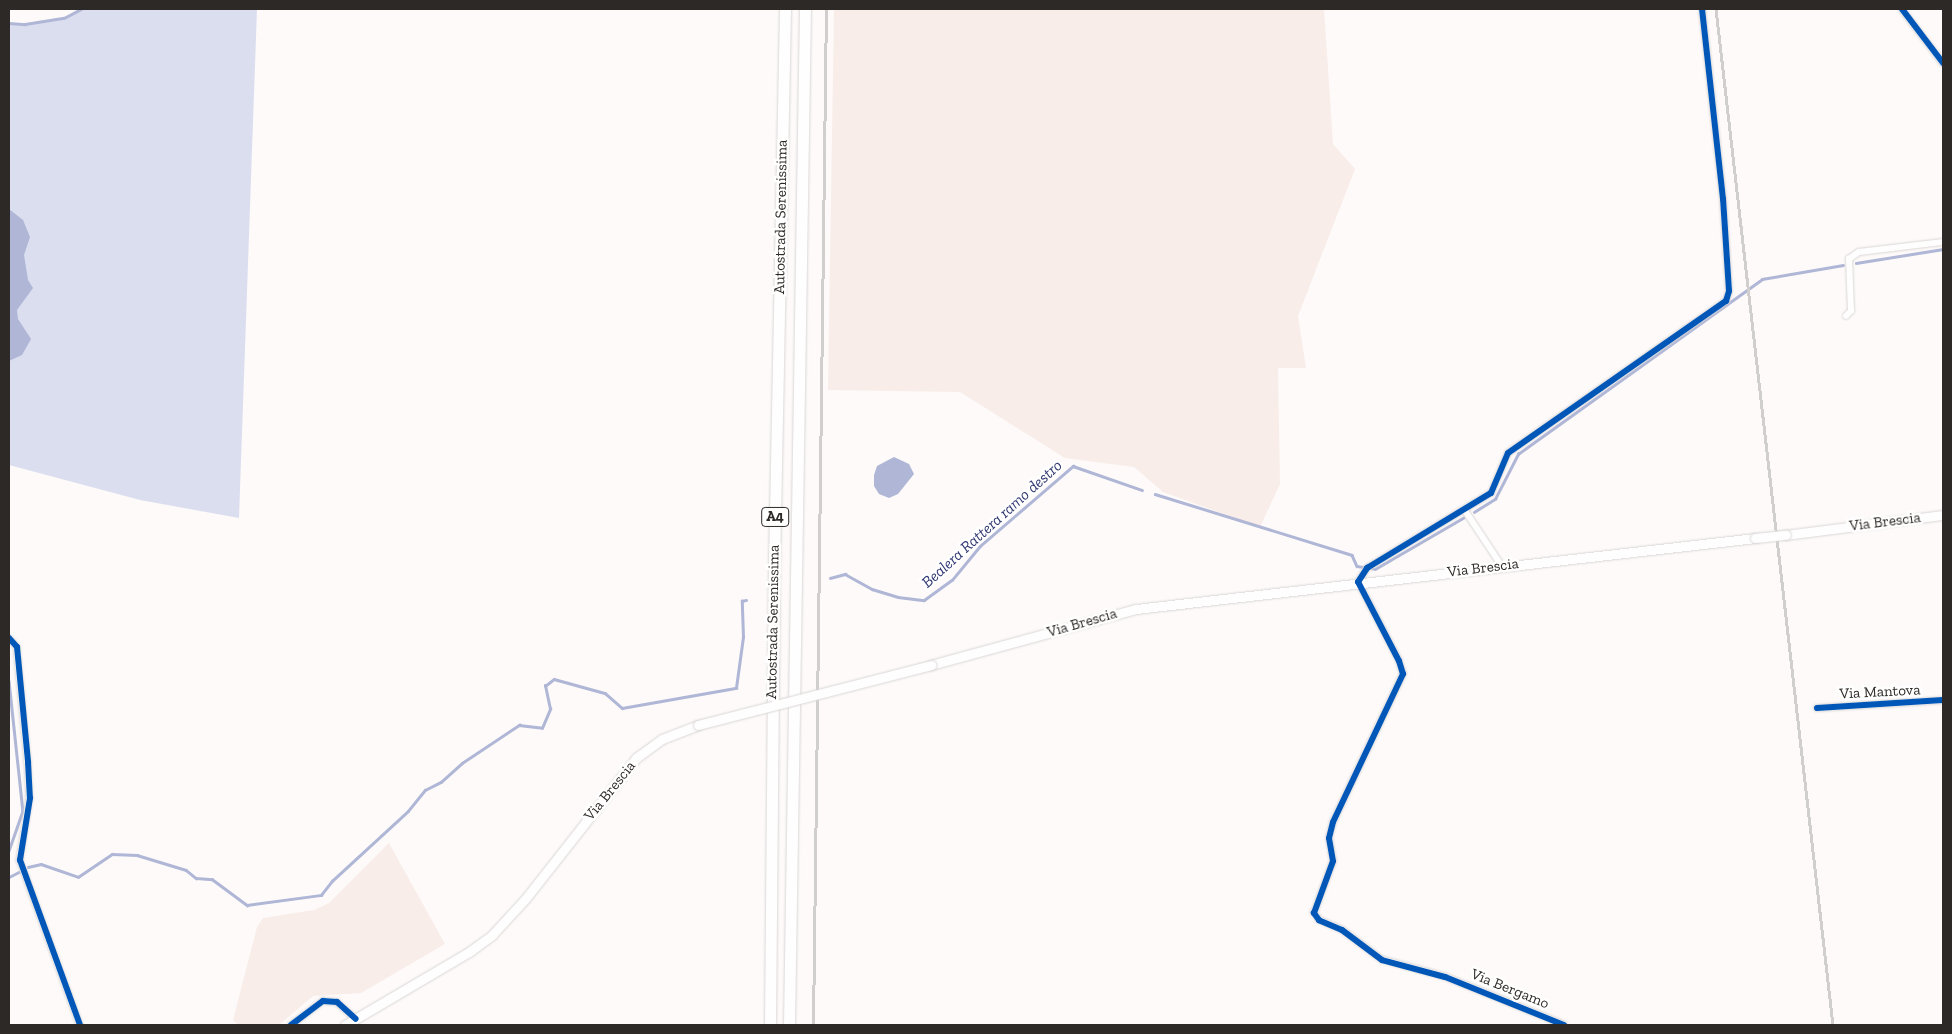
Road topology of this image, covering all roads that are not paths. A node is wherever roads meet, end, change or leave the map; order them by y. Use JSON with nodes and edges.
{"nodes":[{"id":1,"x":785,"y":9,"type":"edge"},
{"id":2,"x":805,"y":9,"type":"edge"},
{"id":3,"x":1702,"y":9,"type":"edge"},
{"id":4,"x":1902,"y":9,"type":"edge"},
{"id":5,"x":1943,"y":63,"type":"edge"},
{"id":6,"x":1943,"y":242,"type":"edge"},
{"id":7,"x":1846,"y":316,"type":"dead end"},
{"id":8,"x":1465,"y":510,"type":"junction"},
{"id":9,"x":1943,"y":515,"type":"edge"},
{"id":10,"x":1502,"y":566,"type":"junction"},
{"id":11,"x":1358,"y":582,"type":"junction"},
{"id":12,"x":9,"y":638,"type":"edge"},
{"id":13,"x":1943,"y":700,"type":"edge"},
{"id":14,"x":1817,"y":708,"type":"dead end"},
{"id":15,"x":356,"y":1019,"type":"junction"},
{"id":16,"x":80,"y":1025,"type":"edge"},
{"id":17,"x":291,"y":1025,"type":"edge"},
{"id":18,"x":345,"y":1025,"type":"edge"},
{"id":19,"x":770,"y":1025,"type":"edge"},
{"id":20,"x":790,"y":1025,"type":"edge"},
{"id":21,"x":1564,"y":1025,"type":"edge"}],
"edges":[{"from":1,"to":19,"type":"highway","name":"Autostrada Serenissima","number":"A4"},
{"from":2,"to":20,"type":"highway","name":"Autostrada Serenissima","number":"A4"},
{"from":3,"to":8,"type":"street"},
{"from":4,"to":5,"type":"street"},
{"from":6,"to":7,"type":"street"},
{"from":8,"to":10,"type":"street"},
{"from":8,"to":11,"type":"street"},
{"from":9,"to":10,"type":"main road","name":"Via Brescia","bridge":true},
{"from":10,"to":11,"type":"main road","name":"Via Brescia"},
{"from":11,"to":15,"type":"main road","name":"Via Brescia","bridge":true},
{"from":11,"to":21,"type":"street","name":"Via Bergamo"},
{"from":12,"to":16,"type":"street"},
{"from":13,"to":14,"type":"street","name":"Via Mantova"},
{"from":15,"to":17,"type":"street"},
{"from":15,"to":18,"type":"main road","name":"Via Brescia"}]}
